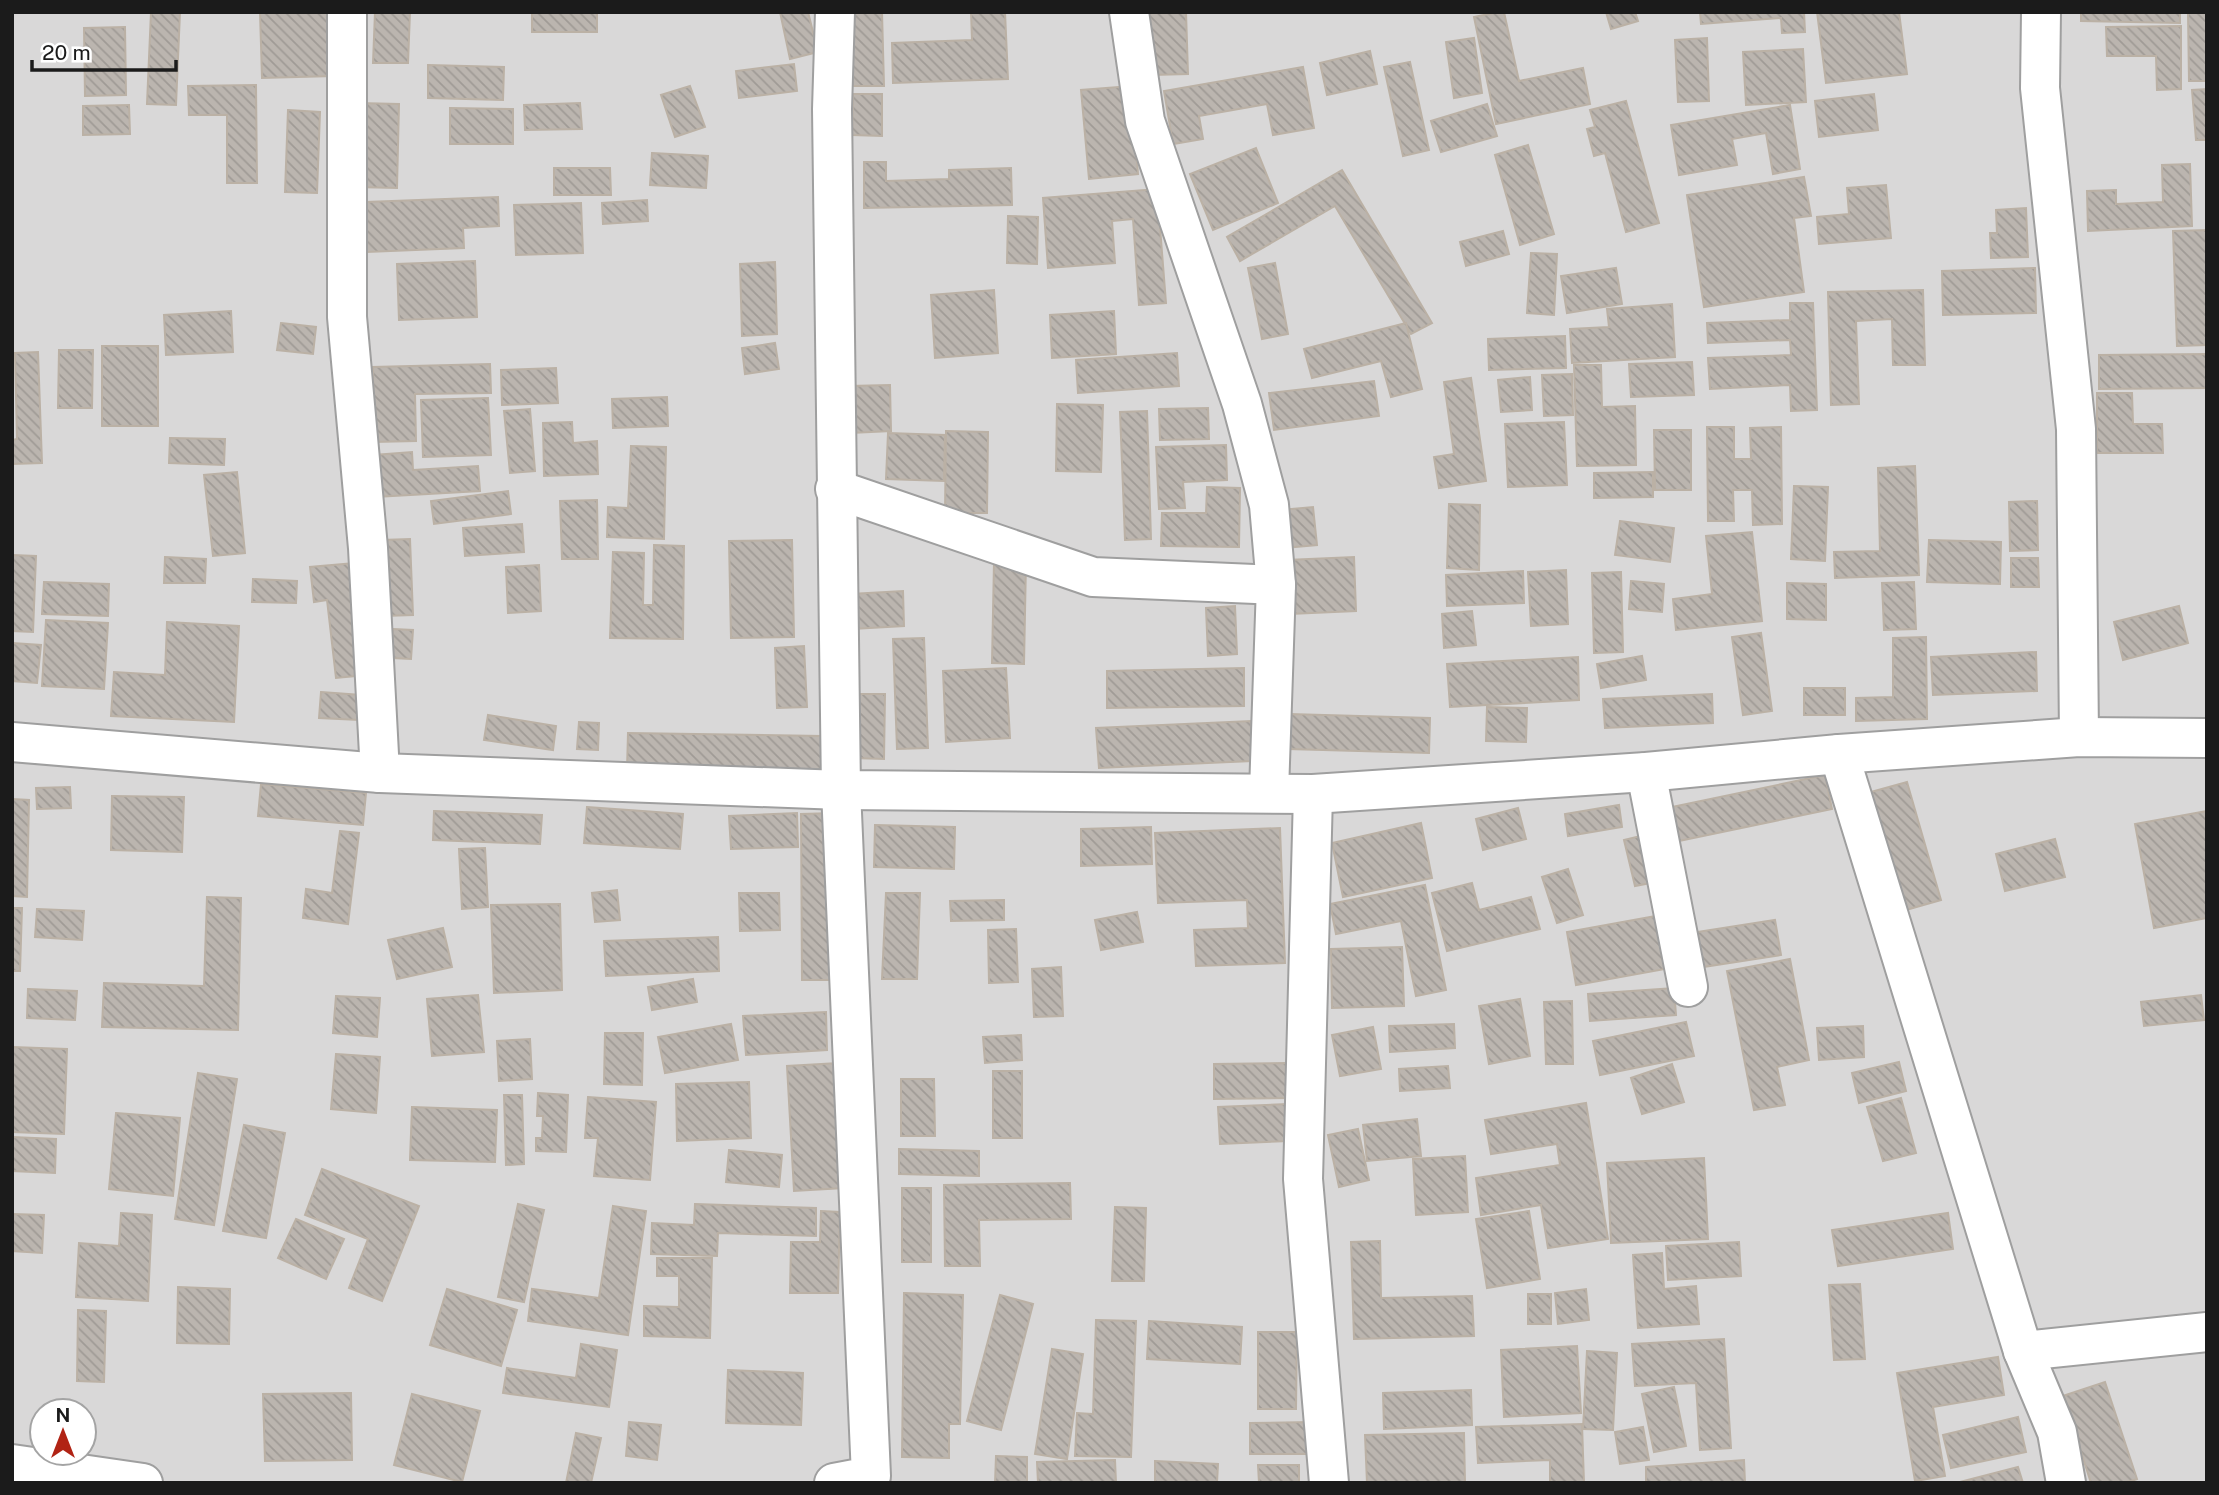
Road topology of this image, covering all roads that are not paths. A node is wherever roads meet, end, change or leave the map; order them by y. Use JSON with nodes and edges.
{"nodes":[{"id":1,"x":347,"y":12,"type":"edge"},
{"id":2,"x":835,"y":12,"type":"edge"},
{"id":3,"x":1129,"y":12,"type":"edge"},
{"id":4,"x":2041,"y":12,"type":"edge"},
{"id":5,"x":835,"y":489,"type":"junction"},
{"id":6,"x":1276,"y":585,"type":"junction"},
{"id":7,"x":2079,"y":737,"type":"junction"},
{"id":8,"x":2207,"y":738,"type":"edge"},
{"id":9,"x":12,"y":742,"type":"edge"},
{"id":10,"x":1839,"y":754,"type":"junction"},
{"id":11,"x":1646,"y":772,"type":"junction"},
{"id":12,"x":380,"y":773,"type":"junction"},
{"id":13,"x":841,"y":790,"type":"junction"},
{"id":14,"x":1269,"y":792,"type":"junction"},
{"id":15,"x":1313,"y":794,"type":"junction"},
{"id":16,"x":1688,"y":987,"type":"dead end"},
{"id":17,"x":2207,"y":1332,"type":"edge"},
{"id":18,"x":2023,"y":1351,"type":"junction"},
{"id":19,"x":12,"y":1464,"type":"edge"},
{"id":20,"x":871,"y":1480,"type":"edge"},
{"id":21,"x":143,"y":1483,"type":"edge"},
{"id":22,"x":834,"y":1483,"type":"edge"},
{"id":23,"x":1329,"y":1483,"type":"edge"},
{"id":24,"x":2066,"y":1483,"type":"edge"}],
"edges":[{"from":1,"to":12,"type":"street"},
{"from":2,"to":5,"type":"street"},
{"from":3,"to":6,"type":"street"},
{"from":4,"to":7,"type":"street"},
{"from":5,"to":6,"type":"street"},
{"from":5,"to":13,"type":"street"},
{"from":6,"to":14,"type":"street"},
{"from":7,"to":8,"type":"street"},
{"from":7,"to":10,"type":"street"},
{"from":9,"to":12,"type":"street"},
{"from":10,"to":11,"type":"street"},
{"from":10,"to":18,"type":"street"},
{"from":11,"to":15,"type":"street"},
{"from":11,"to":16,"type":"street"},
{"from":12,"to":13,"type":"street"},
{"from":13,"to":14,"type":"street"},
{"from":13,"to":20,"type":"street"},
{"from":14,"to":15,"type":"street"},
{"from":15,"to":23,"type":"street"},
{"from":17,"to":18,"type":"street"},
{"from":18,"to":24,"type":"street"},
{"from":19,"to":21,"type":"street"},
{"from":20,"to":22,"type":"street"}]}
